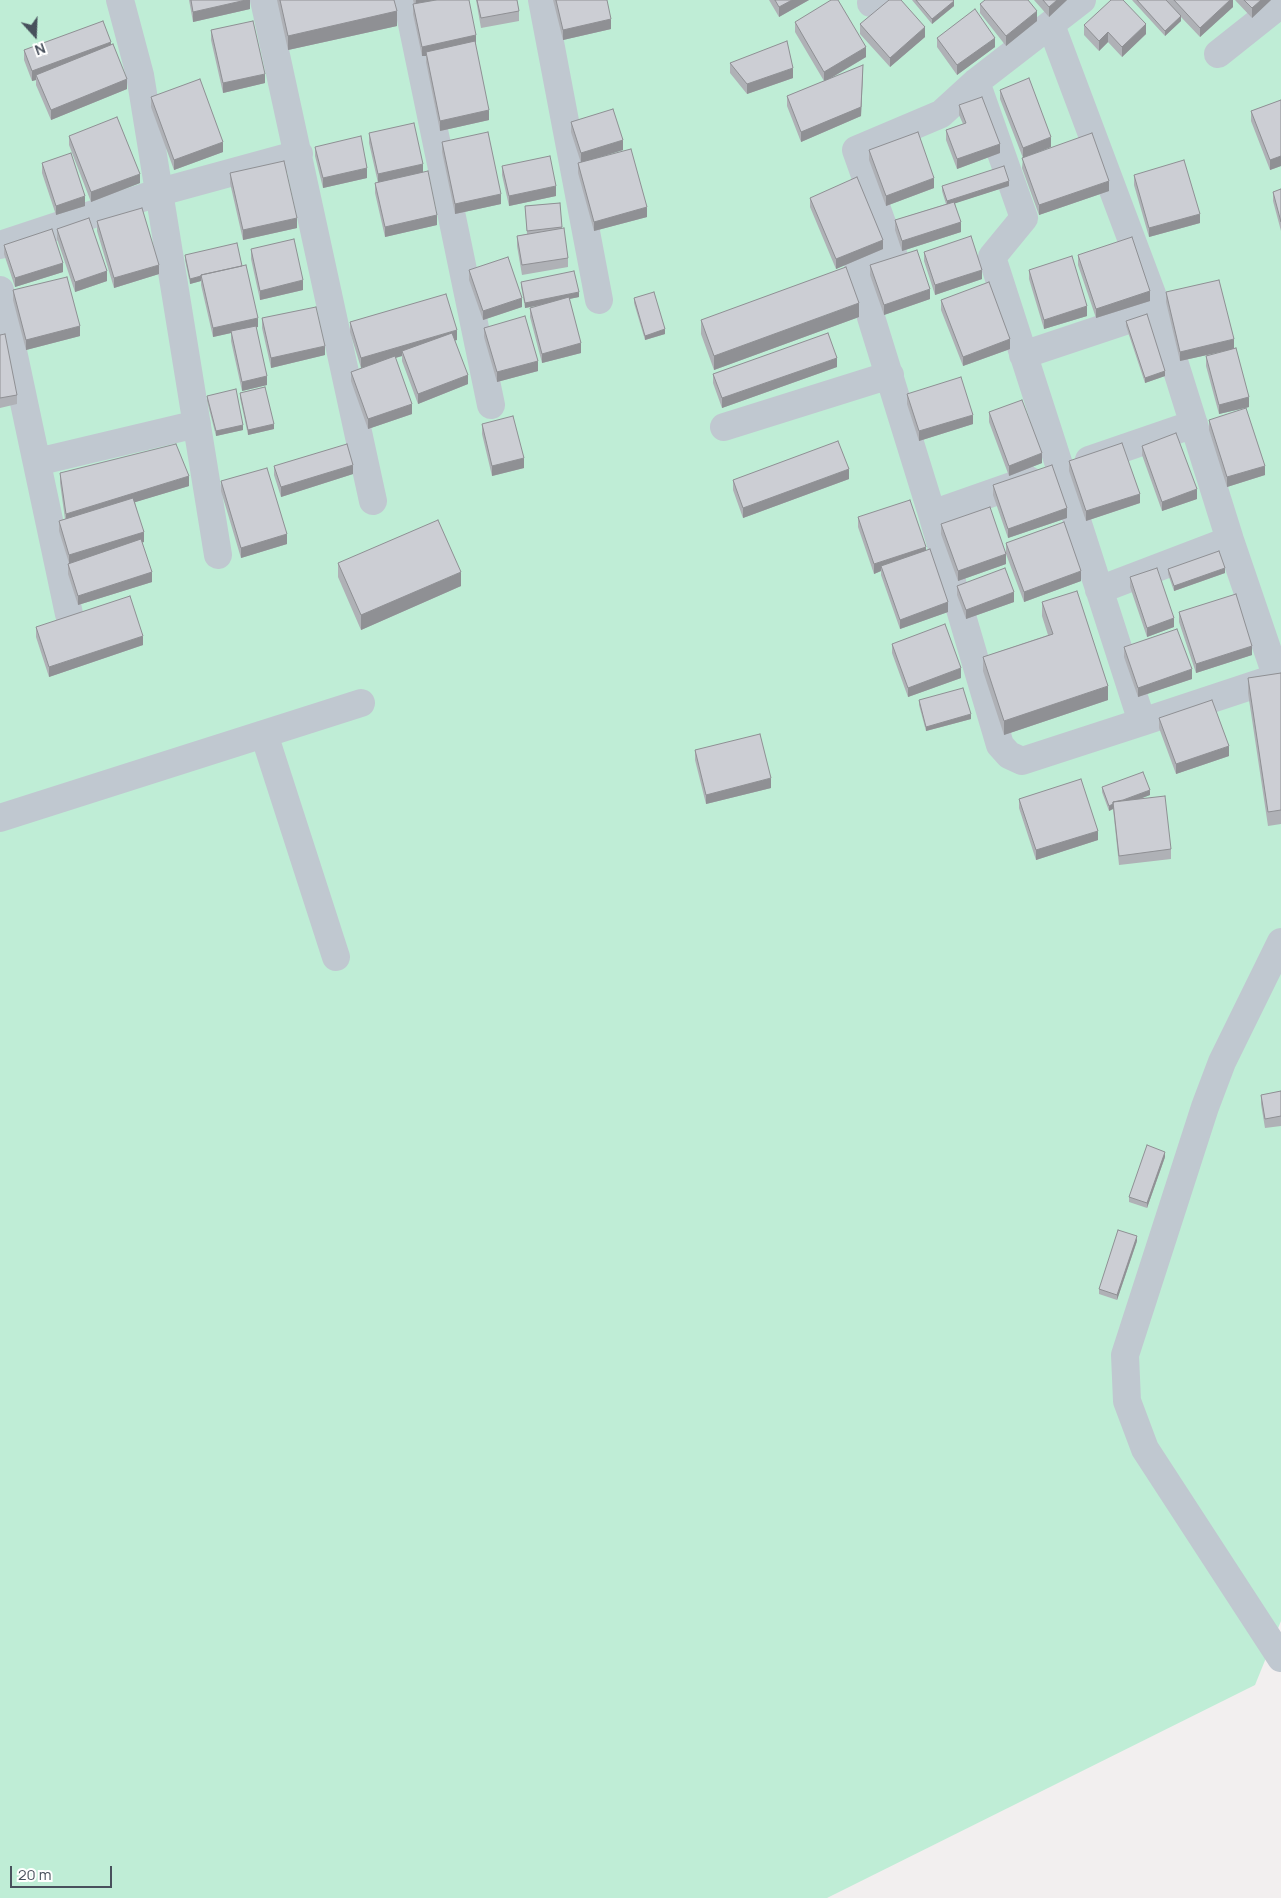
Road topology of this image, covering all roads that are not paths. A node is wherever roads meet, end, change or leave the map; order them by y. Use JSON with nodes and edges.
{"nodes":[{"id":1,"x":120,"y":0,"type":"edge"},
{"id":2,"x":264,"y":0,"type":"edge"},
{"id":3,"x":407,"y":0,"type":"edge"},
{"id":4,"x":542,"y":0,"type":"edge"},
{"id":5,"x":1082,"y":0,"type":"edge"},
{"id":6,"x":1281,"y":4,"type":"edge"},
{"id":7,"x":1052,"y":25,"type":"junction"},
{"id":8,"x":1218,"y":54,"type":"dead end"},
{"id":9,"x":976,"y":82,"type":"junction"},
{"id":10,"x":299,"y":154,"type":"junction"},
{"id":11,"x":160,"y":192,"type":"junction"},
{"id":12,"x":0,"y":245,"type":"edge"},
{"id":13,"x":0,"y":290,"type":"edge"},
{"id":14,"x":599,"y":300,"type":"dead end"},
{"id":15,"x":1158,"y":310,"type":"junction"},
{"id":16,"x":1023,"y":355,"type":"junction"},
{"id":17,"x":890,"y":375,"type":"junction"},
{"id":18,"x":491,"y":405,"type":"dead end"},
{"id":19,"x":197,"y":424,"type":"junction"},
{"id":20,"x":1194,"y":424,"type":"junction"},
{"id":21,"x":724,"y":427,"type":"dead end"},
{"id":22,"x":37,"y":462,"type":"junction"},
{"id":23,"x":1060,"y":470,"type":"junction"},
{"id":24,"x":373,"y":501,"type":"dead end"},
{"id":25,"x":932,"y":514,"type":"junction"},
{"id":26,"x":1230,"y":540,"type":"junction"},
{"id":27,"x":218,"y":555,"type":"dead end"},
{"id":28,"x":1099,"y":590,"type":"junction"},
{"id":29,"x":69,"y":614,"type":"edge"},
{"id":30,"x":1279,"y":677,"type":"edge"},
{"id":31,"x":361,"y":703,"type":"dead end"},
{"id":32,"x":1142,"y":722,"type":"junction"},
{"id":33,"x":264,"y":734,"type":"junction"},
{"id":34,"x":0,"y":818,"type":"edge"},
{"id":35,"x":1281,"y":942,"type":"edge"},
{"id":36,"x":336,"y":957,"type":"dead end"},
{"id":37,"x":1281,"y":1658,"type":"edge"}],
"edges":[{"from":1,"to":11,"type":"street"},
{"from":2,"to":10,"type":"street"},
{"from":3,"to":18,"type":"street"},
{"from":4,"to":14,"type":"street"},
{"from":5,"to":7,"type":"street"},
{"from":6,"to":8,"type":"street"},
{"from":7,"to":9,"type":"street"},
{"from":7,"to":15,"type":"street"},
{"from":9,"to":16,"type":"street"},
{"from":9,"to":17,"type":"street"},
{"from":10,"to":11,"type":"street"},
{"from":10,"to":24,"type":"street"},
{"from":11,"to":12,"type":"street"},
{"from":11,"to":19,"type":"street"},
{"from":13,"to":22,"type":"street"},
{"from":15,"to":16,"type":"street"},
{"from":15,"to":20,"type":"street"},
{"from":16,"to":23,"type":"street"},
{"from":17,"to":21,"type":"street"},
{"from":17,"to":25,"type":"street"},
{"from":19,"to":22,"type":"street"},
{"from":19,"to":27,"type":"street"},
{"from":20,"to":23,"type":"street"},
{"from":20,"to":26,"type":"street"},
{"from":22,"to":29,"type":"street"},
{"from":23,"to":25,"type":"street"},
{"from":23,"to":28,"type":"street"},
{"from":25,"to":32,"type":"street"},
{"from":26,"to":28,"type":"street"},
{"from":26,"to":30,"type":"street"},
{"from":28,"to":32,"type":"street"},
{"from":30,"to":32,"type":"street"},
{"from":31,"to":33,"type":"street"},
{"from":33,"to":34,"type":"street"},
{"from":33,"to":36,"type":"street"},
{"from":35,"to":37,"type":"street"}]}
